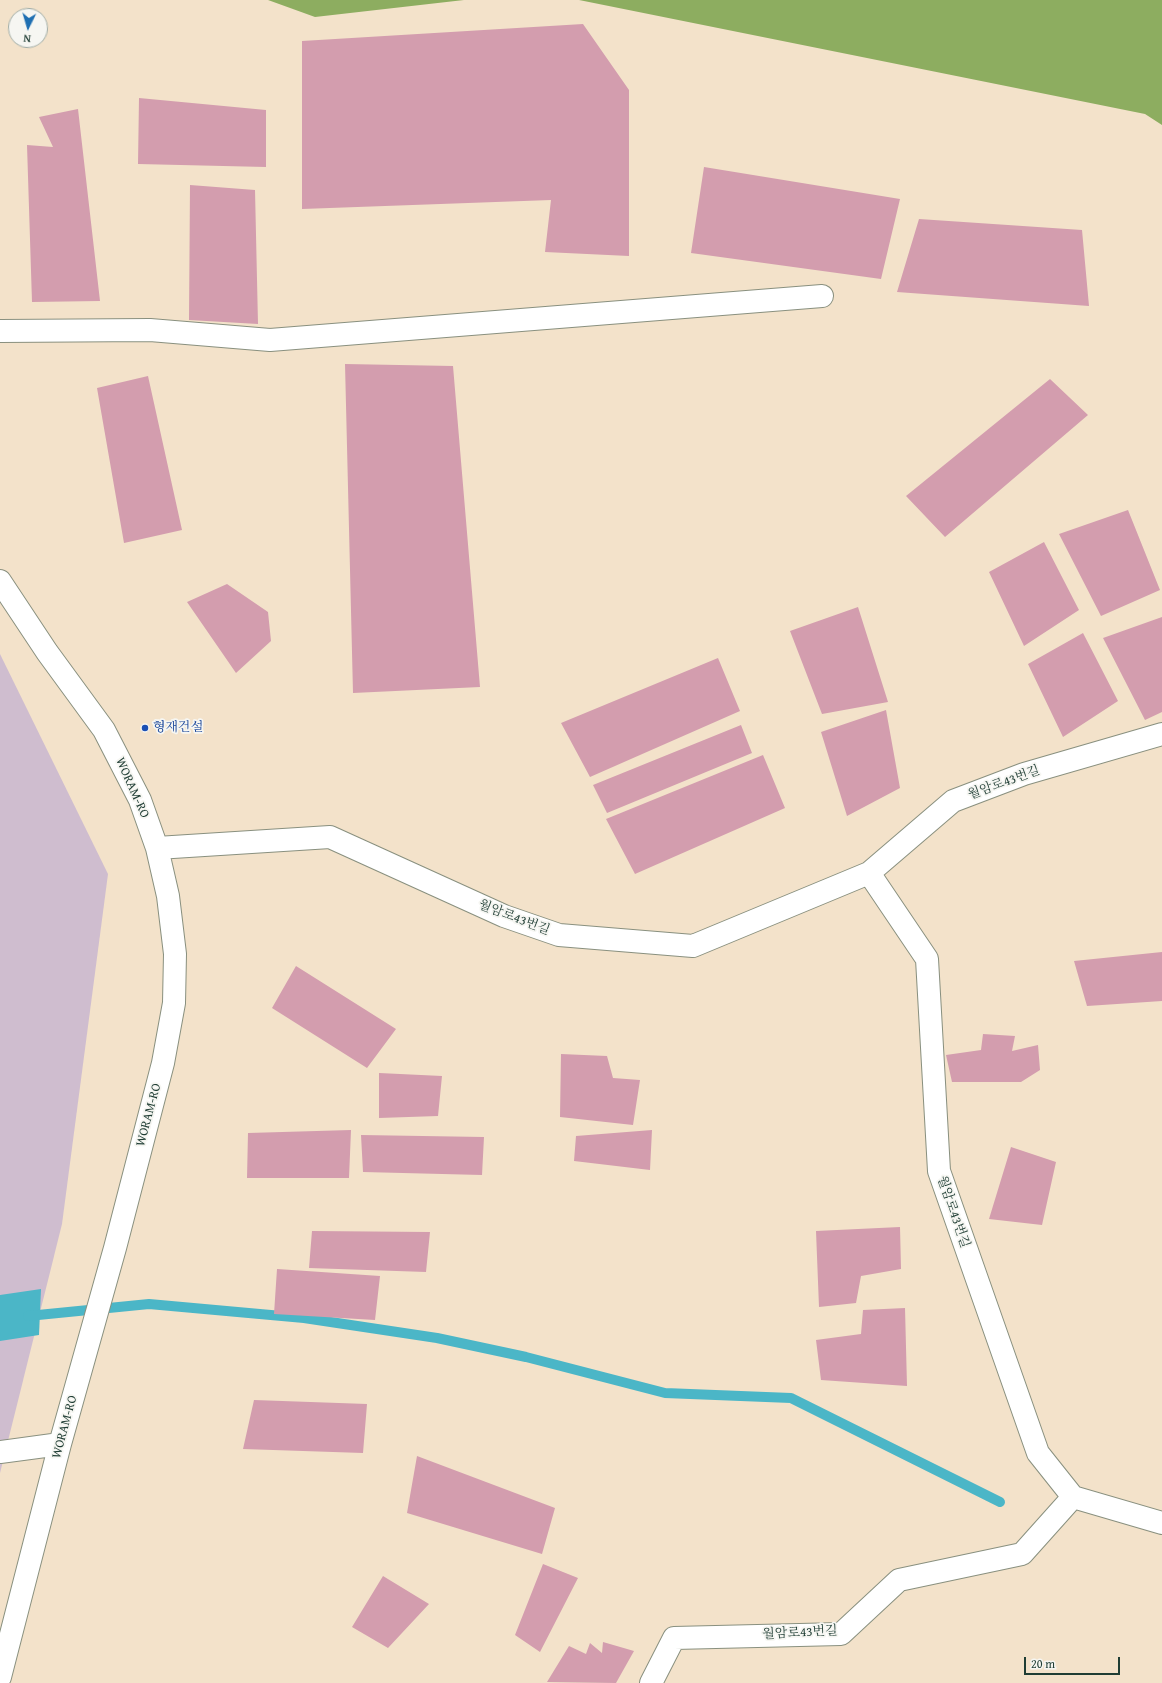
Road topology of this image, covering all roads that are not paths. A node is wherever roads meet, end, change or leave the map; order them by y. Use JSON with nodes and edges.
{"nodes":[{"id":1,"x":822,"y":296,"type":"dead end"},
{"id":2,"x":0,"y":331,"type":"edge"},
{"id":3,"x":0,"y":581,"type":"edge"},
{"id":4,"x":1162,"y":734,"type":"edge"},
{"id":5,"x":157,"y":848,"type":"junction"},
{"id":6,"x":869,"y":873,"type":"junction"},
{"id":7,"x":60,"y":1444,"type":"junction"},
{"id":8,"x":0,"y":1452,"type":"edge"},
{"id":9,"x":1073,"y":1497,"type":"junction"},
{"id":10,"x":1162,"y":1523,"type":"edge"},
{"id":11,"x":0,"y":1677,"type":"edge"},
{"id":12,"x":651,"y":1683,"type":"edge"}],
"edges":[{"from":1,"to":2,"type":"street"},
{"from":3,"to":5,"type":"street","name":"WORAM-RO"},
{"from":4,"to":6,"type":"street","name":"월암로43번길"},
{"from":5,"to":6,"type":"street","name":"월암로43번길"},
{"from":5,"to":7,"type":"street","name":"WORAM-RO"},
{"from":6,"to":9,"type":"street","name":"월암로43번길"},
{"from":7,"to":8,"type":"street"},
{"from":7,"to":11,"type":"street","name":"WORAM-RO"},
{"from":9,"to":10,"type":"street"},
{"from":9,"to":12,"type":"street","name":"월암로43번길"}]}
